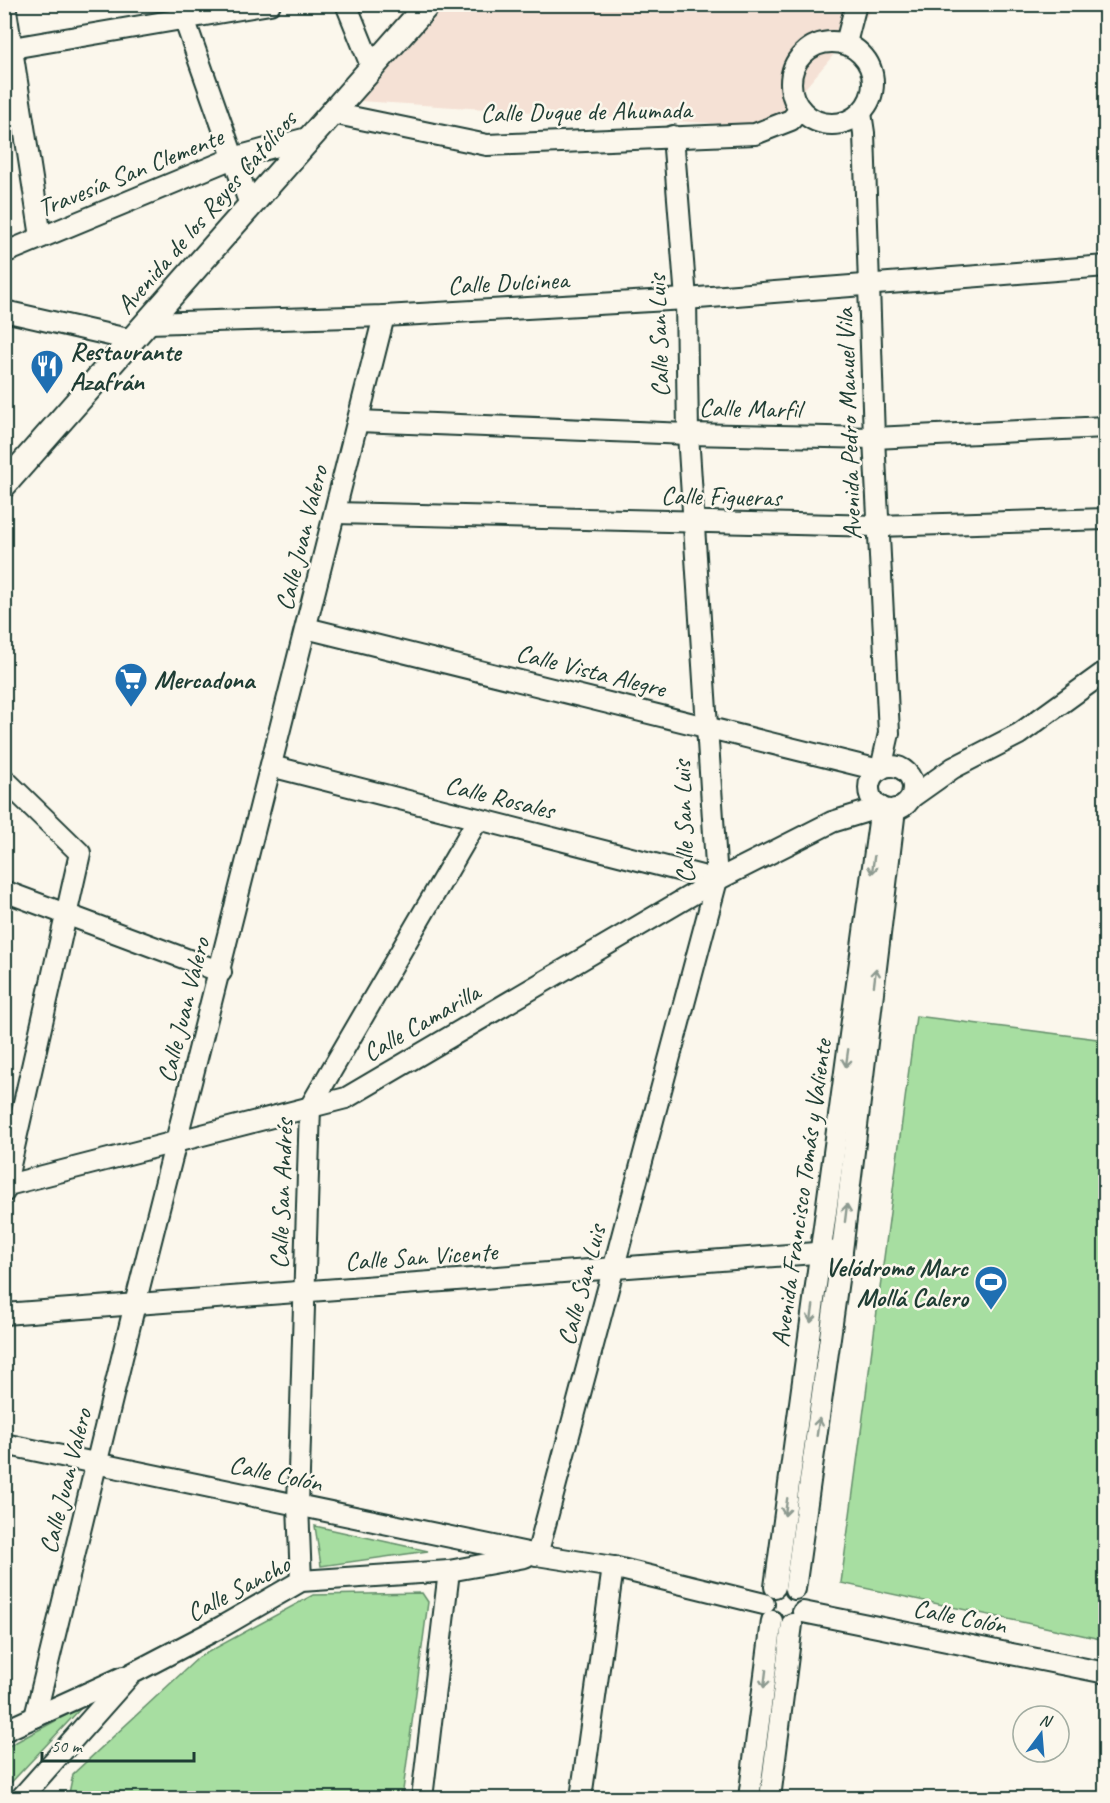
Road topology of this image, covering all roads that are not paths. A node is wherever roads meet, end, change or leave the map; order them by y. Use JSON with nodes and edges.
{"nodes":[{"id":1,"x":5,"y":4,"type":"edge"},
{"id":2,"x":270,"y":4,"type":"edge"},
{"id":3,"x":346,"y":4,"type":"edge"},
{"id":4,"x":428,"y":4,"type":"edge"},
{"id":5,"x":856,"y":4,"type":"edge"},
{"id":6,"x":181,"y":11,"type":"edge"},
{"id":7,"x":846,"y":43,"type":"junction"},
{"id":8,"x":12,"y":48,"type":"junction"},
{"id":9,"x":372,"y":68,"type":"junction"},
{"id":10,"x":800,"y":110,"type":"junction"},
{"id":11,"x":332,"y":113,"type":"junction"},
{"id":12,"x":861,"y":113,"type":"junction"},
{"id":13,"x":673,"y":136,"type":"junction"},
{"id":14,"x":311,"y":137,"type":"junction"},
{"id":15,"x":233,"y":158,"type":"junction"},
{"id":16,"x":250,"y":205,"type":"junction"},
{"id":17,"x":41,"y":237,"type":"junction"},
{"id":18,"x":4,"y":253,"type":"edge"},
{"id":19,"x":1106,"y":266,"type":"edge"},
{"id":20,"x":869,"y":284,"type":"junction"},
{"id":21,"x":686,"y":299,"type":"junction"},
{"id":22,"x":4,"y":311,"type":"edge"},
{"id":23,"x":384,"y":316,"type":"junction"},
{"id":24,"x":140,"y":331,"type":"junction"},
{"id":25,"x":358,"y":421,"type":"junction"},
{"id":26,"x":1106,"y":427,"type":"edge"},
{"id":27,"x":688,"y":434,"type":"junction"},
{"id":28,"x":874,"y":438,"type":"junction"},
{"id":29,"x":4,"y":485,"type":"edge"},
{"id":30,"x":335,"y":513,"type":"junction"},
{"id":31,"x":1106,"y":519,"type":"edge"},
{"id":32,"x":695,"y":524,"type":"junction"},
{"id":33,"x":878,"y":526,"type":"junction"},
{"id":34,"x":306,"y":628,"type":"junction"},
{"id":35,"x":1106,"y":671,"type":"edge"},
{"id":36,"x":706,"y":726,"type":"junction"},
{"id":37,"x":889,"y":733,"type":"junction"},
{"id":38,"x":271,"y":765,"type":"junction"},
{"id":39,"x":953,"y":768,"type":"junction"},
{"id":40,"x":904,"y":770,"type":"junction"},
{"id":41,"x":873,"y":773,"type":"junction"},
{"id":42,"x":4,"y":779,"type":"edge"},
{"id":43,"x":912,"y":797,"type":"junction"},
{"id":44,"x":888,"y":808,"type":"junction"},
{"id":45,"x":478,"y":819,"type":"junction"},
{"id":46,"x":832,"y":822,"type":"junction"},
{"id":47,"x":717,"y":880,"type":"junction"},
{"id":48,"x":4,"y":891,"type":"edge"},
{"id":49,"x":66,"y":914,"type":"junction"},
{"id":50,"x":221,"y":972,"type":"junction"},
{"id":51,"x":310,"y":1107,"type":"junction"},
{"id":52,"x":178,"y":1142,"type":"junction"},
{"id":53,"x":5,"y":1188,"type":"edge"},
{"id":54,"x":842,"y":1251,"type":"junction"},
{"id":55,"x":820,"y":1253,"type":"junction"},
{"id":56,"x":613,"y":1268,"type":"junction"},
{"id":57,"x":305,"y":1292,"type":"junction"},
{"id":58,"x":135,"y":1304,"type":"junction"},
{"id":59,"x":4,"y":1314,"type":"edge"},
{"id":60,"x":4,"y":1444,"type":"edge"},
{"id":61,"x":97,"y":1463,"type":"junction"},
{"id":62,"x":298,"y":1505,"type":"junction"},
{"id":63,"x":537,"y":1555,"type":"junction"},
{"id":64,"x":613,"y":1567,"type":"junction"},
{"id":65,"x":449,"y":1571,"type":"junction"},
{"id":66,"x":301,"y":1581,"type":"junction"},
{"id":67,"x":775,"y":1587,"type":"junction"},
{"id":68,"x":795,"y":1589,"type":"junction"},
{"id":69,"x":783,"y":1615,"type":"junction"},
{"id":70,"x":1106,"y":1673,"type":"edge"},
{"id":71,"x":131,"y":1674,"type":"junction"},
{"id":72,"x":35,"y":1717,"type":"junction"},
{"id":73,"x":4,"y":1731,"type":"edge"},
{"id":74,"x":21,"y":1798,"type":"edge"},
{"id":75,"x":422,"y":1798,"type":"edge"},
{"id":76,"x":581,"y":1798,"type":"edge"},
{"id":77,"x":749,"y":1798,"type":"edge"},
{"id":78,"x":770,"y":1798,"type":"edge"}],
"edges":[{"from":1,"to":8,"type":"street"},
{"from":2,"to":6,"type":"street"},
{"from":3,"to":9,"type":"street"},
{"from":4,"to":9,"type":"street","name":"Avenida de los Reyes Católicos"},
{"from":5,"to":7,"type":"street"},
{"from":6,"to":8,"type":"street"},
{"from":6,"to":15,"type":"street"},
{"from":7,"to":10,"type":"street"},
{"from":7,"to":12,"type":"street"},
{"from":8,"to":17,"type":"street"},
{"from":9,"to":11,"type":"street","name":"Avenida de los Reyes Católicos"},
{"from":10,"to":12,"type":"street"},
{"from":10,"to":13,"type":"street","name":"Calle Duque de Ahumada"},
{"from":11,"to":13,"type":"street","name":"Calle Duque de Ahumada"},
{"from":11,"to":14,"type":"street","name":"Avenida de los Reyes Católicos"},
{"from":12,"to":20,"type":"street","name":"Avenida Pedro Manuel Vila"},
{"from":13,"to":21,"type":"street","name":"Calle San Luis"},
{"from":14,"to":15,"type":"street","name":"Travesía San Clemente"},
{"from":14,"to":16,"type":"street","name":"Avenida de los Reyes Católicos"},
{"from":15,"to":16,"type":"street"},
{"from":15,"to":17,"type":"street","name":"Travesía San Clemente"},
{"from":16,"to":24,"type":"street","name":"Avenida de los Reyes Católicos"},
{"from":17,"to":18,"type":"street","name":"Travesía San Clemente"},
{"from":19,"to":20,"type":"street","name":"Calle Dulcinea"},
{"from":20,"to":21,"type":"street","name":"Calle Dulcinea"},
{"from":20,"to":28,"type":"street","name":"Avenida Pedro Manuel Vila"},
{"from":21,"to":23,"type":"street","name":"Calle Dulcinea"},
{"from":21,"to":27,"type":"street","name":"Calle San Luis"},
{"from":22,"to":24,"type":"street","name":"Calle Dulcinea"},
{"from":23,"to":24,"type":"street","name":"Calle Dulcinea"},
{"from":23,"to":25,"type":"street","name":"Calle Juan Valero"},
{"from":24,"to":29,"type":"street","name":"Avenida de los Reyes Católicos"},
{"from":25,"to":27,"type":"street","name":"Calle Marfil"},
{"from":25,"to":30,"type":"street","name":"Calle Juan Valero"},
{"from":26,"to":28,"type":"street","name":"Calle Marfil"},
{"from":27,"to":28,"type":"street","name":"Calle Marfil"},
{"from":27,"to":32,"type":"street","name":"Calle San Luis"},
{"from":28,"to":33,"type":"street","name":"Avenida Pedro Manuel Vila"},
{"from":30,"to":32,"type":"street","name":"Calle Figueras"},
{"from":30,"to":34,"type":"street","name":"Calle Juan Valero"},
{"from":31,"to":33,"type":"street","name":"Calle Figueras"},
{"from":32,"to":33,"type":"street","name":"Calle Figueras"},
{"from":32,"to":36,"type":"street","name":"Calle San Luis"},
{"from":33,"to":37,"type":"street","name":"Avenida Pedro Manuel Vila"},
{"from":34,"to":36,"type":"street","name":"Calle Vista Alegre"},
{"from":34,"to":38,"type":"street","name":"Calle Juan Valero"},
{"from":35,"to":39,"type":"street"},
{"from":36,"to":41,"type":"street","name":"Calle Vista Alegre"},
{"from":36,"to":47,"type":"street","name":"Calle San Luis"},
{"from":37,"to":40,"type":"street","name":"Avenida Pedro Manuel Vila"},
{"from":37,"to":41,"type":"street","name":"Avenida Pedro Manuel Vila"},
{"from":38,"to":45,"type":"street","name":"Calle Rosales"},
{"from":38,"to":50,"type":"street","name":"Calle Juan Valero"},
{"from":39,"to":40,"type":"street"},
{"from":39,"to":43,"type":"street"},
{"from":40,"to":41,"type":"street"},
{"from":40,"to":43,"type":"street"},
{"from":41,"to":44,"type":"street"},
{"from":41,"to":46,"type":"street","name":"Calle Camarilla"},
{"from":42,"to":49,"type":"street"},
{"from":43,"to":44,"type":"street"},
{"from":44,"to":46,"type":"street","name":"Calle Camarilla"},
{"from":54,"to":44,"type":"street","name":"Avenida Francisco Tomás y Valiente","one_way":true},
{"from":44,"to":55,"type":"street","name":"Avenida Francisco Tomás y Valiente","one_way":true},
{"from":45,"to":47,"type":"street","name":"Calle Rosales"},
{"from":45,"to":51,"type":"street","name":"Calle San Andrés"},
{"from":46,"to":47,"type":"street","name":"Calle Camarilla"},
{"from":47,"to":51,"type":"street","name":"Calle Camarilla"},
{"from":47,"to":56,"type":"street","name":"Calle San Luis"},
{"from":48,"to":49,"type":"street"},
{"from":49,"to":50,"type":"street"},
{"from":49,"to":53,"type":"street"},
{"from":50,"to":52,"type":"street","name":"Calle Juan Valero"},
{"from":51,"to":52,"type":"street","name":"Calle Camarilla"},
{"from":51,"to":57,"type":"street","name":"Calle San Andrés"},
{"from":52,"to":53,"type":"street","name":"Calle Camarilla"},
{"from":52,"to":58,"type":"street","name":"Calle Juan Valero"},
{"from":54,"to":55,"type":"street","name":"Calle San Vicente"},
{"from":68,"to":54,"type":"street","name":"Avenida Francisco Tomás y Valiente","one_way":true},
{"from":55,"to":56,"type":"street","name":"Calle San Vicente"},
{"from":55,"to":67,"type":"street","name":"Avenida Francisco Tomás y Valiente","one_way":true},
{"from":56,"to":57,"type":"street","name":"Calle San Vicente"},
{"from":56,"to":63,"type":"street","name":"Calle San Luis"},
{"from":57,"to":58,"type":"street","name":"Calle San Vicente"},
{"from":57,"to":62,"type":"street","name":"Calle San Andrés"},
{"from":58,"to":59,"type":"street","name":"Calle San Vicente"},
{"from":58,"to":61,"type":"street","name":"Calle Juan Valero"},
{"from":60,"to":61,"type":"street","name":"Calle Colón"},
{"from":61,"to":62,"type":"street","name":"Calle Colón"},
{"from":61,"to":72,"type":"street","name":"Calle Juan Valero"},
{"from":62,"to":63,"type":"street","name":"Calle Colón"},
{"from":62,"to":66,"type":"street","name":"Calle San Andrés"},
{"from":63,"to":64,"type":"street","name":"Calle Colón"},
{"from":63,"to":65,"type":"street","name":"Calle Colón"},
{"from":64,"to":69,"type":"street","name":"Calle Colón"},
{"from":64,"to":76,"type":"street"},
{"from":65,"to":66,"type":"street","name":"Calle Sancho"},
{"from":65,"to":75,"type":"street"},
{"from":66,"to":71,"type":"street","name":"Calle Sancho"},
{"from":67,"to":68,"type":"street"},
{"from":67,"to":69,"type":"street"},
{"from":68,"to":69,"type":"street"},
{"from":69,"to":70,"type":"street","name":"Calle Colón"},
{"from":69,"to":77,"type":"street","one_way":true},
{"from":69,"to":78,"type":"street"},
{"from":71,"to":72,"type":"street","name":"Calle Sancho"},
{"from":71,"to":74,"type":"street","name":"Calle Sancho"},
{"from":72,"to":73,"type":"street","name":"Calle Sancho"}]}
